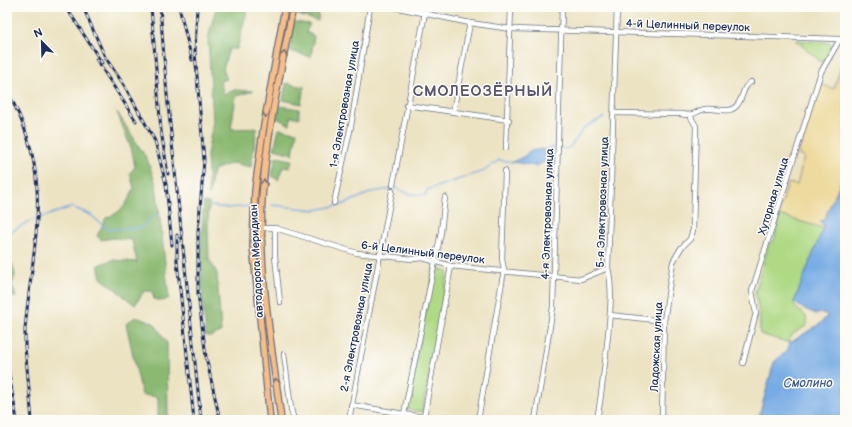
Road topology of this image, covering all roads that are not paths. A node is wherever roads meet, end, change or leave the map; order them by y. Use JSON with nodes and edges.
{"nodes":[{"id":1,"x":285,"y":7,"type":"edge"},
{"id":2,"x":293,"y":7,"type":"edge"},
{"id":3,"x":370,"y":7,"type":"edge"},
{"id":4,"x":394,"y":7,"type":"edge"},
{"id":5,"x":426,"y":7,"type":"edge"},
{"id":6,"x":511,"y":7,"type":"edge"},
{"id":7,"x":562,"y":7,"type":"edge"},
{"id":8,"x":617,"y":7,"type":"edge"},
{"id":9,"x":424,"y":13,"type":"junction"},
{"id":10,"x":470,"y":23,"type":"junction"},
{"id":11,"x":511,"y":29,"type":"junction"},
{"id":12,"x":561,"y":30,"type":"junction"},
{"id":13,"x":617,"y":32,"type":"junction"},
{"id":14,"x":840,"y":39,"type":"joint"},
{"id":15,"x":751,"y":82,"type":"dead end"},
{"id":16,"x":406,"y":105,"type":"junction"},
{"id":17,"x":453,"y":112,"type":"junction"},
{"id":18,"x":614,"y":113,"type":"junction"},
{"id":19,"x":690,"y":116,"type":"junction"},
{"id":20,"x":508,"y":120,"type":"junction"},
{"id":21,"x":506,"y":148,"type":"dead end"},
{"id":22,"x":504,"y":171,"type":"dead end"},
{"id":23,"x":392,"y":186,"type":"dead end"},
{"id":24,"x":392,"y":191,"type":"dead end"},
{"id":25,"x":445,"y":197,"type":"dead end"},
{"id":26,"x":334,"y":203,"type":"dead end"},
{"id":27,"x":253,"y":228,"type":"junction"},
{"id":28,"x":262,"y":228,"type":"junction"},
{"id":29,"x":275,"y":228,"type":"junction"},
{"id":30,"x":379,"y":254,"type":"junction"},
{"id":31,"x":433,"y":262,"type":"junction"},
{"id":32,"x":451,"y":266,"type":"junction"},
{"id":33,"x":608,"y":268,"type":"junction"},
{"id":34,"x":504,"y":270,"type":"junction"},
{"id":35,"x":554,"y":277,"type":"junction"},
{"id":36,"x":280,"y":302,"type":"dead end"},
{"id":37,"x":610,"y":314,"type":"junction"},
{"id":38,"x":664,"y":321,"type":"junction"},
{"id":39,"x":284,"y":354,"type":"dead end"},
{"id":40,"x":743,"y":363,"type":"dead end"},
{"id":41,"x":351,"y":405,"type":"junction"},
{"id":42,"x":404,"y":414,"type":"junction"},
{"id":43,"x":424,"y":417,"type":"junction"},
{"id":44,"x":412,"y":418,"type":"edge"},
{"id":45,"x":270,"y":420,"type":"edge"},
{"id":46,"x":281,"y":420,"type":"edge"},
{"id":47,"x":294,"y":420,"type":"edge"},
{"id":48,"x":349,"y":420,"type":"edge"},
{"id":49,"x":440,"y":420,"type":"edge"},
{"id":50,"x":478,"y":420,"type":"edge"},
{"id":51,"x":535,"y":420,"type":"edge"},
{"id":52,"x":596,"y":420,"type":"edge"},
{"id":53,"x":662,"y":420,"type":"edge"}],
"edges":[{"from":1,"to":27,"type":"main road","name":"автодорога Меридиан","one_way":true},
{"from":28,"to":2,"type":"main road","name":"автодорога Меридиан","one_way":true},
{"from":3,"to":26,"type":"street","name":"1-я Электровозная улица"},
{"from":4,"to":9,"type":"street","name":"4-й Целинный переулок"},
{"from":5,"to":9,"type":"street"},
{"from":6,"to":11,"type":"street"},
{"from":7,"to":12,"type":"street","name":"4-я Электровозная улица"},
{"from":8,"to":13,"type":"street","name":"5-я Электровозная улица"},
{"from":9,"to":10,"type":"street","name":"4-й Целинный переулок"},
{"from":9,"to":16,"type":"street"},
{"from":10,"to":11,"type":"street","name":"4-й Целинный переулок"},
{"from":10,"to":17,"type":"street"},
{"from":11,"to":12,"type":"street","name":"4-й Целинный переулок"},
{"from":11,"to":20,"type":"street"},
{"from":12,"to":13,"type":"street","name":"4-й Целинный переулок"},
{"from":12,"to":35,"type":"street","name":"4-я Электровозная улица"},
{"from":13,"to":14,"type":"street","name":"4-й Целинный переулок"},
{"from":13,"to":18,"type":"street","name":"5-я Электровозная улица"},
{"from":14,"to":40,"type":"street","name":"Хуторная улица"},
{"from":15,"to":19,"type":"street"},
{"from":16,"to":17,"type":"street"},
{"from":16,"to":23,"type":"street"},
{"from":17,"to":20,"type":"street"},
{"from":18,"to":19,"type":"street"},
{"from":18,"to":33,"type":"street","name":"5-я Электровозная улица"},
{"from":19,"to":38,"type":"street","name":"Ладожская улица"},
{"from":20,"to":21,"type":"street"},
{"from":22,"to":34,"type":"street"},
{"from":24,"to":30,"type":"street","name":"2-я Электровозная улица"},
{"from":25,"to":31,"type":"street"},
{"from":27,"to":28,"type":"main road"},
{"from":27,"to":45,"type":"main road","name":"автодорога Меридиан"},
{"from":28,"to":29,"type":"street","name":"6-й Целинный переулок"},
{"from":46,"to":28,"type":"main road","name":"автодорога Меридиан","one_way":true},
{"from":29,"to":30,"type":"street","name":"6-й Целинный переулок"},
{"from":29,"to":36,"type":"street"},
{"from":30,"to":31,"type":"street","name":"6-й Целинный переулок"},
{"from":30,"to":41,"type":"street","name":"2-я Электровозная улица"},
{"from":31,"to":32,"type":"street","name":"6-й Целинный переулок"},
{"from":31,"to":42,"type":"street"},
{"from":32,"to":34,"type":"street","name":"6-й Целинный переулок"},
{"from":32,"to":43,"type":"street"},
{"from":33,"to":35,"type":"street","name":"6-й Целинный переулок"},
{"from":33,"to":37,"type":"street","name":"5-я Электровозная улица"},
{"from":34,"to":35,"type":"street","name":"6-й Целинный переулок"},
{"from":34,"to":50,"type":"street"},
{"from":35,"to":51,"type":"street","name":"4-я Электровозная улица"},
{"from":37,"to":38,"type":"street"},
{"from":37,"to":52,"type":"street","name":"5-я Электровозная улица"},
{"from":38,"to":53,"type":"street","name":"Ладожская улица"},
{"from":39,"to":47,"type":"street"},
{"from":41,"to":42,"type":"street"},
{"from":41,"to":48,"type":"street","name":"2-я Электровозная улица"},
{"from":42,"to":44,"type":"street"},
{"from":43,"to":44,"type":"street"},
{"from":43,"to":49,"type":"street"}]}
